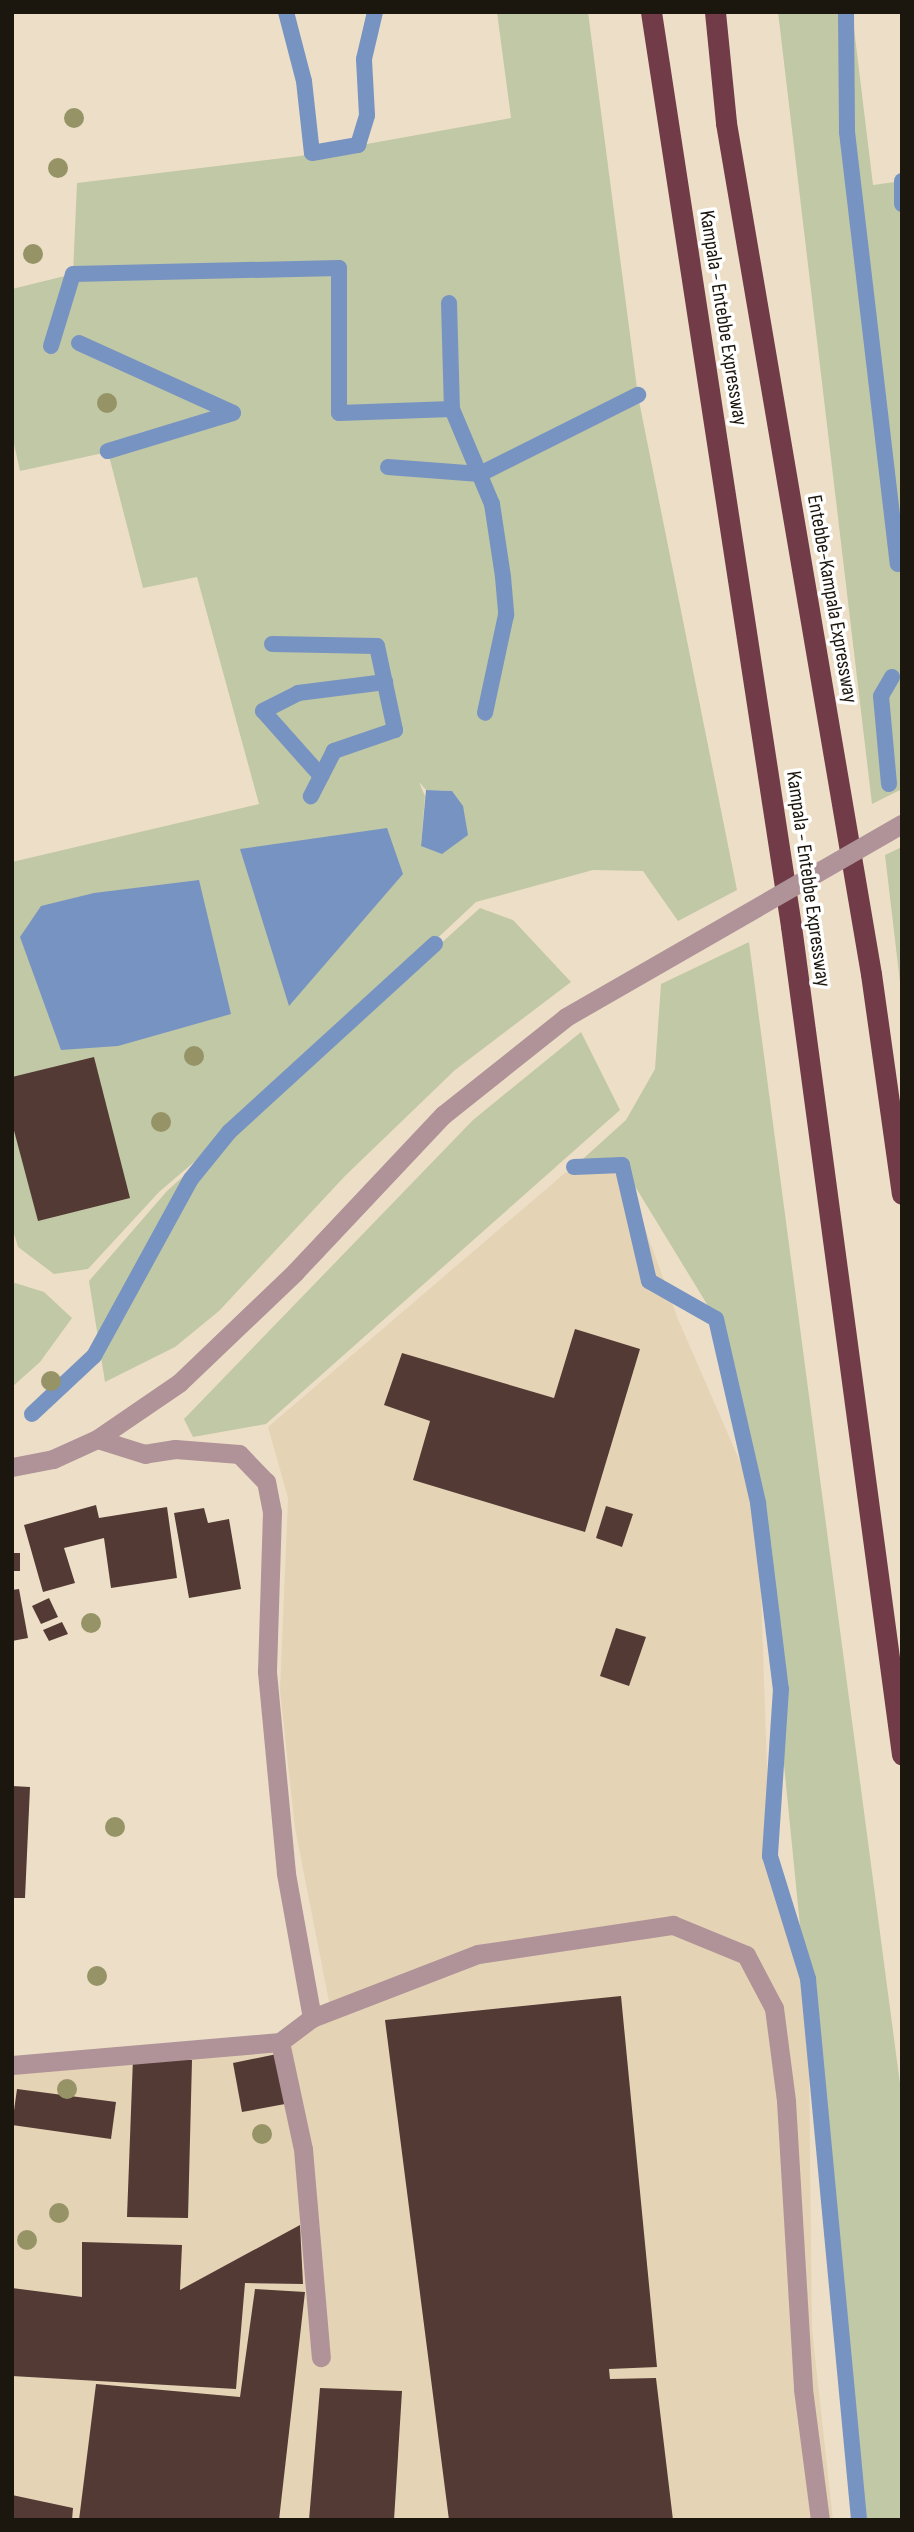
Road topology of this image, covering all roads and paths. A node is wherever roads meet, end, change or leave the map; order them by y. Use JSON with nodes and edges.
{"nodes":[{"id":1,"x":651,"y":12,"type":"edge"},
{"id":2,"x":715,"y":12,"type":"edge"},
{"id":3,"x":902,"y":824,"type":"edge"},
{"id":4,"x":902,"y":1194,"type":"edge"},
{"id":5,"x":97,"y":1439,"type":"junction"},
{"id":6,"x":12,"y":1466,"type":"edge"},
{"id":7,"x":902,"y":1755,"type":"edge"},
{"id":8,"x":312,"y":2018,"type":"junction"},
{"id":9,"x":279,"y":2042,"type":"junction"},
{"id":10,"x":12,"y":2065,"type":"edge"},
{"id":11,"x":321,"y":2357,"type":"dead end"},
{"id":12,"x":820,"y":2520,"type":"edge"}],
"edges":[{"from":1,"to":7,"type":"highway","name":"Kampala - Entebbe Expressway"},
{"from":2,"to":4,"type":"highway","name":"Entebbe-Kampala Expressway"},
{"from":3,"to":5,"type":"street","bridge":true},
{"from":5,"to":6,"type":"street"},
{"from":5,"to":8,"type":"street"},
{"from":8,"to":9,"type":"street"},
{"from":8,"to":12,"type":"street"},
{"from":9,"to":10,"type":"street"},
{"from":9,"to":11,"type":"street"}]}
